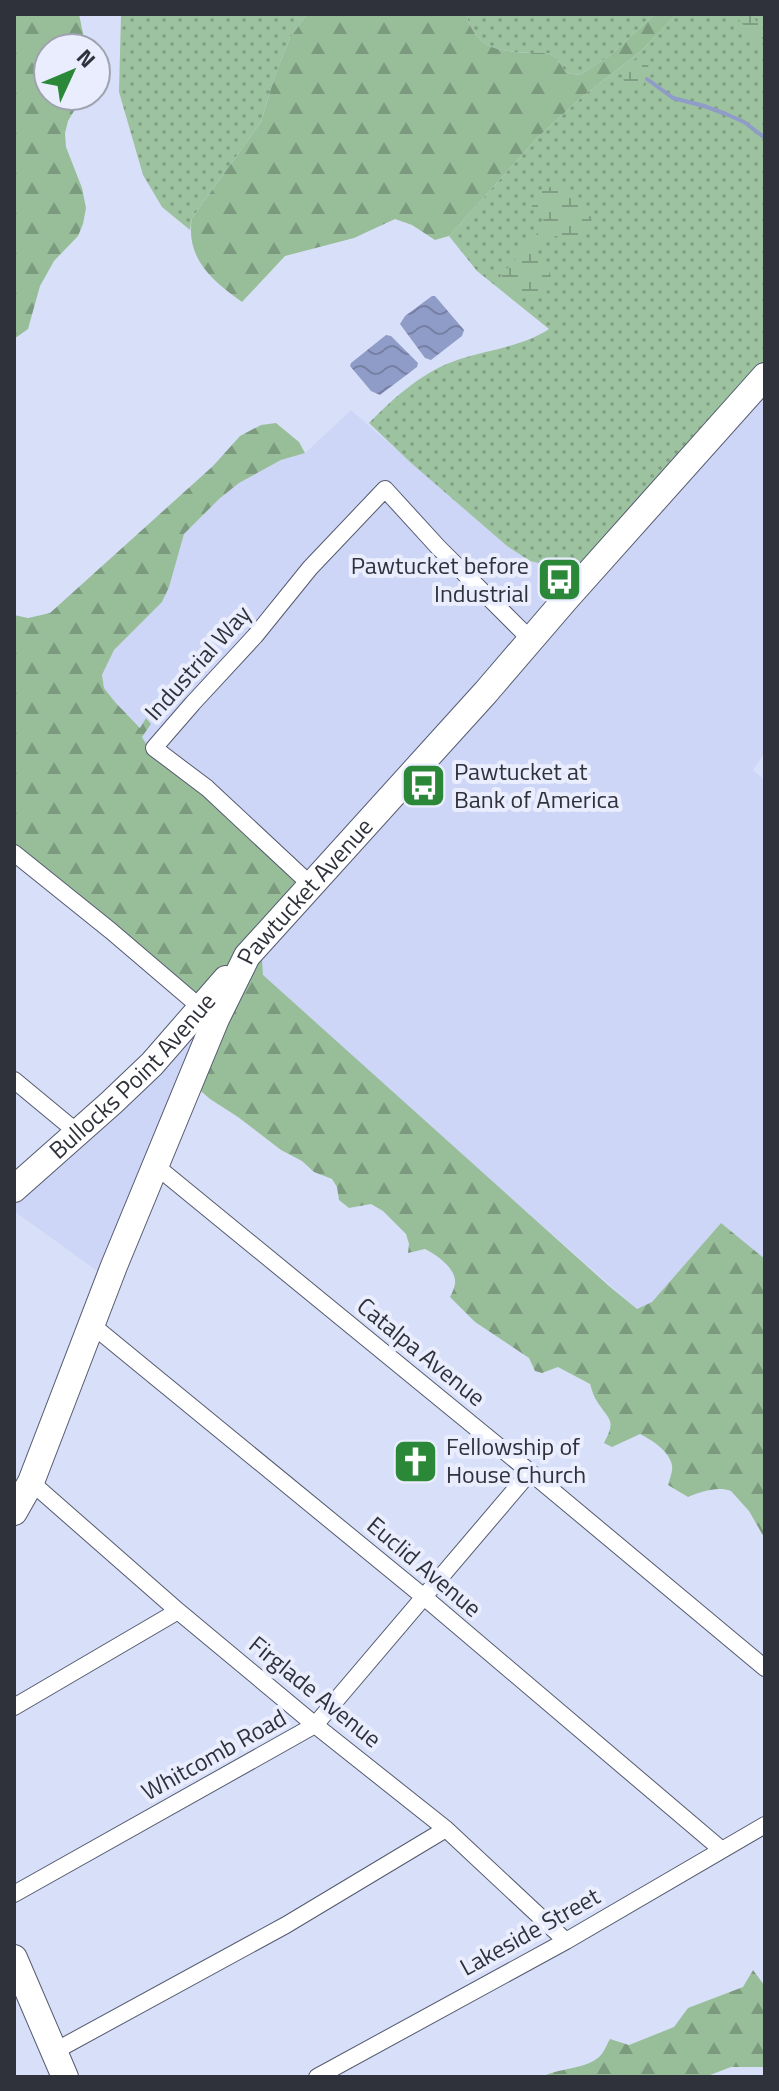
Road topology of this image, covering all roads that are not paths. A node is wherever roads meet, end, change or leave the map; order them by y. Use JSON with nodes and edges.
{"nodes":[{"id":1,"x":765,"y":376,"type":"edge"},
{"id":2,"x":531,"y":640,"type":"junction"},
{"id":3,"x":14,"y":853,"type":"edge"},
{"id":4,"x":312,"y":886,"type":"junction"},
{"id":5,"x":247,"y":956,"type":"joint"},
{"id":6,"x":208,"y":1013,"type":"junction"},
{"id":7,"x":152,"y":1064,"type":"junction"},
{"id":8,"x":14,"y":1080,"type":"edge"},
{"id":9,"x":188,"y":1090,"type":"junction"},
{"id":10,"x":78,"y":1133,"type":"junction"},
{"id":11,"x":156,"y":1166,"type":"junction"},
{"id":12,"x":14,"y":1189,"type":"edge"},
{"id":13,"x":92,"y":1325,"type":"junction"},
{"id":14,"x":530,"y":1472,"type":"junction"},
{"id":15,"x":31,"y":1482,"type":"junction"},
{"id":16,"x":14,"y":1512,"type":"edge"},
{"id":17,"x":424,"y":1597,"type":"junction"},
{"id":18,"x":178,"y":1611,"type":"junction"},
{"id":19,"x":765,"y":1668,"type":"edge"},
{"id":20,"x":14,"y":1707,"type":"edge"},
{"id":21,"x":315,"y":1725,"type":"junction"},
{"id":22,"x":765,"y":1825,"type":"edge"},
{"id":23,"x":446,"y":1829,"type":"junction"},
{"id":24,"x":722,"y":1850,"type":"junction"},
{"id":25,"x":14,"y":1894,"type":"edge"},
{"id":26,"x":566,"y":1941,"type":"junction"},
{"id":27,"x":14,"y":1958,"type":"edge"},
{"id":28,"x":55,"y":2051,"type":"junction"},
{"id":29,"x":65,"y":2077,"type":"edge"},
{"id":30,"x":317,"y":2077,"type":"edge"}],
"edges":[{"from":1,"to":2,"type":"main road","name":"Pawtucket Avenue"},
{"from":2,"to":4,"type":"main road","name":"Pawtucket Avenue"},
{"from":2,"to":4,"type":"street","name":"Industrial Way"},
{"from":3,"to":6,"type":"street"},
{"from":4,"to":5,"type":"main road","name":"Pawtucket Avenue"},
{"from":5,"to":6,"type":"main road","name":"Bullocks Point Avenue"},
{"from":6,"to":7,"type":"main road","name":"Bullocks Point Avenue"},
{"from":6,"to":9,"type":"main road"},
{"from":7,"to":9,"type":"main road"},
{"from":7,"to":10,"type":"main road","name":"Bullocks Point Avenue"},
{"from":8,"to":10,"type":"street"},
{"from":9,"to":11,"type":"main road"},
{"from":10,"to":12,"type":"main road","name":"Bullocks Point Avenue"},
{"from":11,"to":13,"type":"main road"},
{"from":11,"to":14,"type":"street","name":"Catalpa Avenue"},
{"from":13,"to":15,"type":"main road"},
{"from":13,"to":17,"type":"street","name":"Euclid Avenue"},
{"from":14,"to":17,"type":"street","name":"Whitcomb Road"},
{"from":14,"to":19,"type":"street","name":"Catalpa Avenue"},
{"from":15,"to":16,"type":"main road"},
{"from":15,"to":18,"type":"street","name":"Firglade Avenue"},
{"from":17,"to":21,"type":"street","name":"Whitcomb Road"},
{"from":17,"to":24,"type":"street","name":"Euclid Avenue"},
{"from":18,"to":20,"type":"street"},
{"from":18,"to":21,"type":"street","name":"Firglade Avenue"},
{"from":21,"to":23,"type":"street","name":"Firglade Avenue"},
{"from":21,"to":25,"type":"street","name":"Whitcomb Road"},
{"from":22,"to":24,"type":"street","name":"Lakeside Street"},
{"from":23,"to":26,"type":"street","name":"Firglade Avenue"},
{"from":23,"to":28,"type":"street"},
{"from":24,"to":26,"type":"street","name":"Lakeside Street"},
{"from":26,"to":30,"type":"street","name":"Lakeside Street"},
{"from":27,"to":28,"type":"main road"},
{"from":28,"to":29,"type":"main road"}]}
